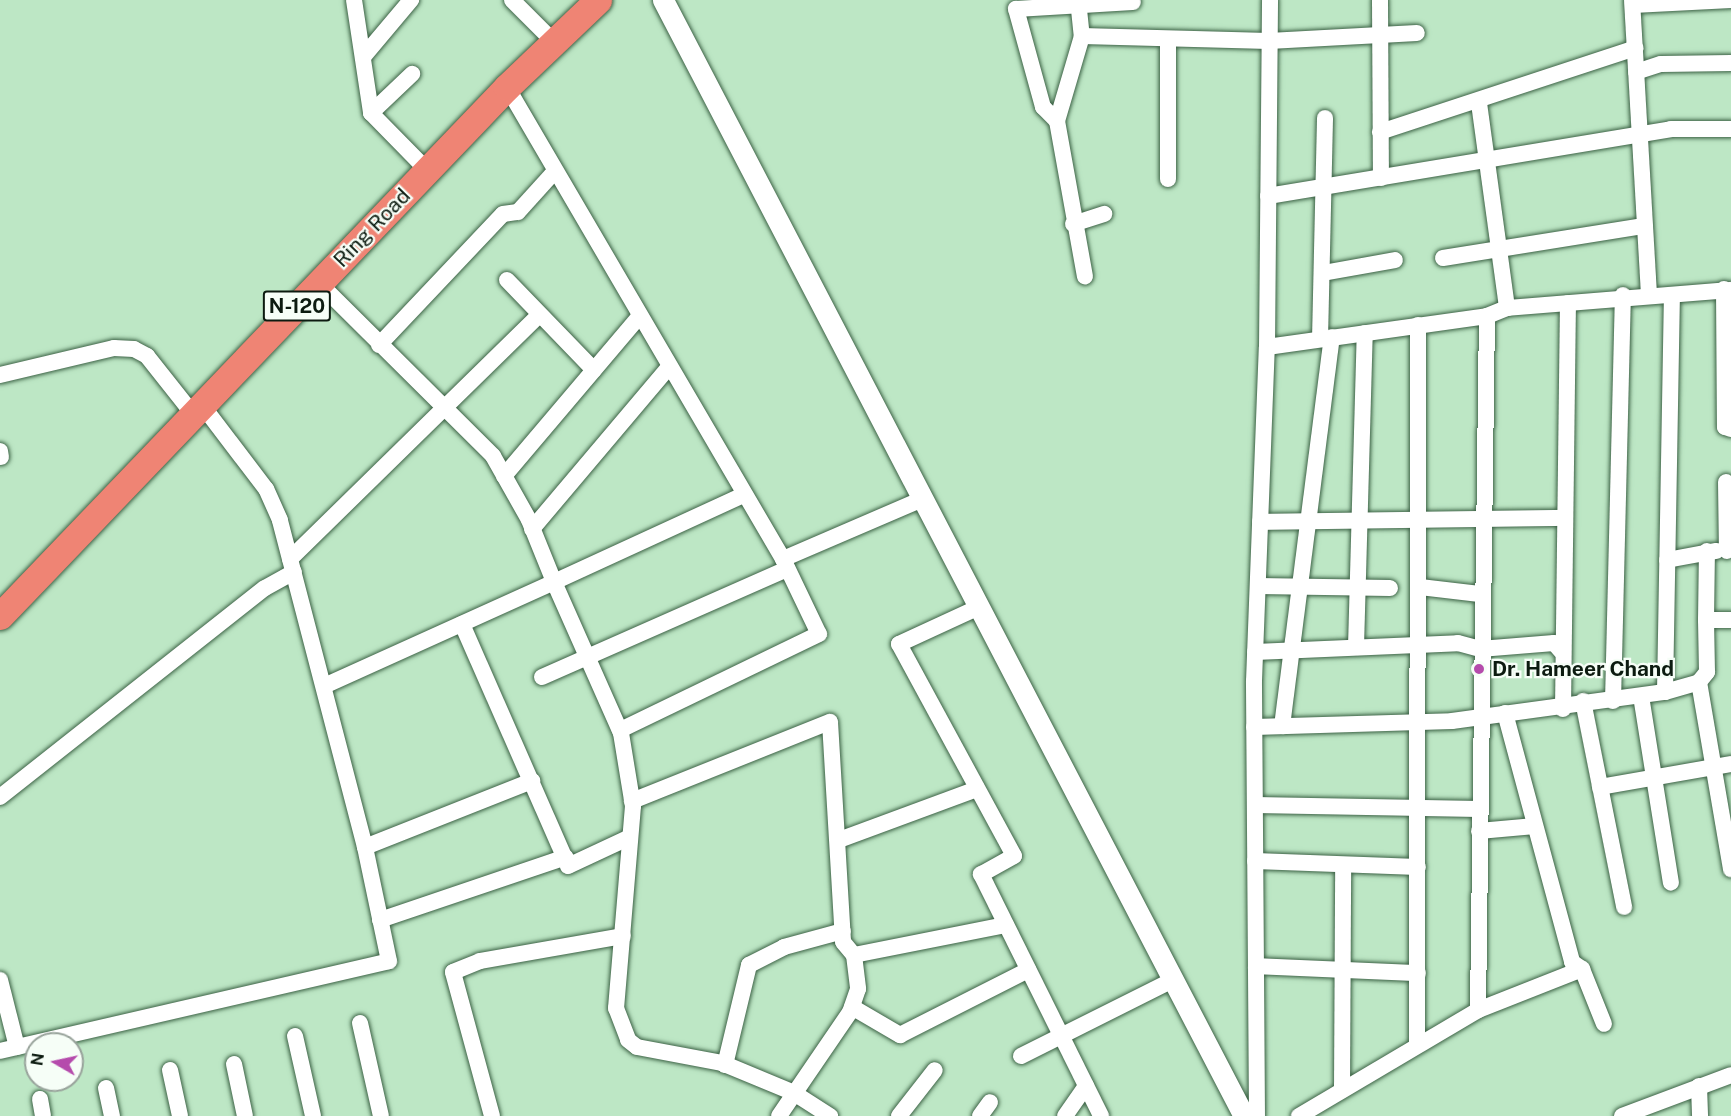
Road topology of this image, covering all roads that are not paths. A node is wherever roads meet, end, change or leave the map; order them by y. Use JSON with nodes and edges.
{"nodes":[{"id":1,"x":354,"y":0,"type":"edge"},
{"id":2,"x":411,"y":0,"type":"edge"},
{"id":3,"x":512,"y":0,"type":"edge"},
{"id":4,"x":598,"y":0,"type":"edge"},
{"id":5,"x":663,"y":0,"type":"edge"},
{"id":6,"x":1270,"y":0,"type":"edge"},
{"id":7,"x":1380,"y":0,"type":"edge"},
{"id":8,"x":1731,"y":0,"type":"edge"},
{"id":9,"x":1133,"y":2,"type":"dead end"},
{"id":10,"x":1633,"y":2,"type":"edge"},
{"id":11,"x":1079,"y":3,"type":"edge"},
{"id":12,"x":1417,"y":33,"type":"dead end"},
{"id":13,"x":1381,"y":35,"type":"junction"},
{"id":14,"x":1082,"y":36,"type":"junction"},
{"id":15,"x":1168,"y":40,"type":"junction"},
{"id":16,"x":1269,"y":40,"type":"junction"},
{"id":17,"x":554,"y":42,"type":"junction"},
{"id":18,"x":1636,"y":48,"type":"junction"},
{"id":19,"x":363,"y":57,"type":"junction"},
{"id":20,"x":1731,"y":63,"type":"edge"},
{"id":21,"x":1636,"y":72,"type":"junction"},
{"id":22,"x":412,"y":74,"type":"dead end"},
{"id":23,"x":507,"y":87,"type":"junction"},
{"id":24,"x":1479,"y":103,"type":"junction"},
{"id":25,"x":372,"y":113,"type":"junction"},
{"id":26,"x":1326,"y":118,"type":"dead end"},
{"id":27,"x":1057,"y":121,"type":"junction"},
{"id":28,"x":1731,"y":129,"type":"edge"},
{"id":29,"x":1380,"y":132,"type":"junction"},
{"id":30,"x":1638,"y":137,"type":"junction"},
{"id":31,"x":1487,"y":161,"type":"junction"},
{"id":32,"x":427,"y":170,"type":"junction"},
{"id":33,"x":555,"y":171,"type":"junction"},
{"id":34,"x":1381,"y":178,"type":"junction"},
{"id":35,"x":1168,"y":179,"type":"dead end"},
{"id":36,"x":1327,"y":187,"type":"junction"},
{"id":37,"x":1268,"y":196,"type":"junction"},
{"id":38,"x":1104,"y":214,"type":"dead end"},
{"id":39,"x":1073,"y":224,"type":"junction"},
{"id":40,"x":1642,"y":226,"type":"junction"},
{"id":41,"x":1499,"y":248,"type":"junction"},
{"id":42,"x":1443,"y":258,"type":"dead end"},
{"id":43,"x":1395,"y":260,"type":"dead end"},
{"id":44,"x":1323,"y":273,"type":"junction"},
{"id":45,"x":1084,"y":277,"type":"dead end"},
{"id":46,"x":507,"y":280,"type":"dead end"},
{"id":47,"x":319,"y":283,"type":"junction"},
{"id":48,"x":1728,"y":289,"type":"edge"},
{"id":49,"x":1623,"y":295,"type":"junction"},
{"id":50,"x":1649,"y":295,"type":"junction"},
{"id":51,"x":1672,"y":295,"type":"junction"},
{"id":52,"x":1568,"y":303,"type":"junction"},
{"id":53,"x":1507,"y":308,"type":"junction"},
{"id":54,"x":538,"y":315,"type":"junction"},
{"id":55,"x":1487,"y":316,"type":"junction"},
{"id":56,"x":638,"y":318,"type":"junction"},
{"id":57,"x":1418,"y":325,"type":"junction"},
{"id":58,"x":1365,"y":333,"type":"junction"},
{"id":59,"x":1326,"y":338,"type":"junction"},
{"id":60,"x":379,"y":345,"type":"junction"},
{"id":61,"x":1267,"y":347,"type":"junction"},
{"id":62,"x":668,"y":368,"type":"junction"},
{"id":63,"x":594,"y":370,"type":"junction"},
{"id":64,"x":0,"y":375,"type":"edge"},
{"id":65,"x":198,"y":409,"type":"junction"},
{"id":66,"x":442,"y":410,"type":"junction"},
{"id":67,"x":1731,"y":429,"type":"edge"},
{"id":68,"x":504,"y":476,"type":"junction"},
{"id":69,"x":1726,"y":482,"type":"dead end"},
{"id":70,"x":741,"y":496,"type":"junction"},
{"id":71,"x":920,"y":500,"type":"junction"},
{"id":72,"x":1482,"y":517,"type":"junction"},
{"id":73,"x":1422,"y":518,"type":"junction"},
{"id":74,"x":1563,"y":518,"type":"junction"},
{"id":75,"x":1357,"y":520,"type":"junction"},
{"id":76,"x":1260,"y":522,"type":"junction"},
{"id":77,"x":1310,"y":523,"type":"junction"},
{"id":78,"x":532,"y":529,"type":"junction"},
{"id":79,"x":1707,"y":551,"type":"junction"},
{"id":80,"x":1729,"y":551,"type":"edge"},
{"id":81,"x":1667,"y":560,"type":"junction"},
{"id":82,"x":785,"y":564,"type":"junction"},
{"id":83,"x":292,"y":565,"type":"junction"},
{"id":84,"x":554,"y":582,"type":"junction"},
{"id":85,"x":1258,"y":586,"type":"junction"},
{"id":86,"x":1303,"y":587,"type":"junction"},
{"id":87,"x":1355,"y":587,"type":"junction"},
{"id":88,"x":1420,"y":587,"type":"junction"},
{"id":89,"x":1390,"y":588,"type":"dead end"},
{"id":90,"x":1480,"y":594,"type":"junction"},
{"id":91,"x":976,"y":608,"type":"junction"},
{"id":92,"x":0,"y":616,"type":"edge"},
{"id":93,"x":1707,"y":620,"type":"junction"},
{"id":94,"x":1731,"y":620,"type":"edge"},
{"id":95,"x":462,"y":624,"type":"junction"},
{"id":96,"x":1419,"y":644,"type":"junction"},
{"id":97,"x":1356,"y":647,"type":"junction"},
{"id":98,"x":1480,"y":649,"type":"junction"},
{"id":99,"x":1294,"y":650,"type":"junction"},
{"id":100,"x":1561,"y":651,"type":"junction"},
{"id":101,"x":1255,"y":652,"type":"junction"},
{"id":102,"x":587,"y":657,"type":"junction"},
{"id":103,"x":542,"y":677,"type":"dead end"},
{"id":104,"x":1699,"y":682,"type":"junction"},
{"id":105,"x":324,"y":686,"type":"junction"},
{"id":106,"x":1665,"y":692,"type":"junction"},
{"id":107,"x":1641,"y":696,"type":"junction"},
{"id":108,"x":1583,"y":701,"type":"junction"},
{"id":109,"x":1613,"y":701,"type":"junction"},
{"id":110,"x":1563,"y":709,"type":"junction"},
{"id":111,"x":1505,"y":713,"type":"junction"},
{"id":112,"x":1480,"y":716,"type":"junction"},
{"id":113,"x":1419,"y":722,"type":"junction"},
{"id":114,"x":1282,"y":726,"type":"junction"},
{"id":115,"x":1254,"y":727,"type":"junction"},
{"id":116,"x":620,"y":730,"type":"junction"},
{"id":117,"x":1723,"y":765,"type":"edge"},
{"id":118,"x":1654,"y":775,"type":"junction"},
{"id":119,"x":532,"y":781,"type":"junction"},
{"id":120,"x":1600,"y":787,"type":"junction"},
{"id":121,"x":977,"y":789,"type":"junction"},
{"id":122,"x":0,"y":797,"type":"edge"},
{"id":123,"x":632,"y":801,"type":"junction"},
{"id":124,"x":1255,"y":805,"type":"junction"},
{"id":125,"x":1418,"y":808,"type":"junction"},
{"id":126,"x":1479,"y":809,"type":"junction"},
{"id":127,"x":1535,"y":826,"type":"junction"},
{"id":128,"x":1479,"y":831,"type":"junction"},
{"id":129,"x":630,"y":837,"type":"junction"},
{"id":130,"x":839,"y":840,"type":"junction"},
{"id":131,"x":365,"y":847,"type":"junction"},
{"id":132,"x":566,"y":857,"type":"junction"},
{"id":133,"x":1255,"y":861,"type":"junction"},
{"id":134,"x":1343,"y":866,"type":"junction"},
{"id":135,"x":1418,"y":867,"type":"junction"},
{"id":136,"x":1731,"y":869,"type":"edge"},
{"id":137,"x":1671,"y":883,"type":"dead end"},
{"id":138,"x":1624,"y":907,"type":"dead end"},
{"id":139,"x":380,"y":920,"type":"junction"},
{"id":140,"x":1006,"y":925,"type":"junction"},
{"id":141,"x":843,"y":932,"type":"junction"},
{"id":142,"x":623,"y":936,"type":"junction"},
{"id":143,"x":854,"y":955,"type":"junction"},
{"id":144,"x":1256,"y":966,"type":"junction"},
{"id":145,"x":1342,"y":969,"type":"junction"},
{"id":146,"x":1582,"y":969,"type":"junction"},
{"id":147,"x":1029,"y":970,"type":"junction"},
{"id":148,"x":1418,"y":973,"type":"junction"},
{"id":149,"x":0,"y":980,"type":"edge"},
{"id":150,"x":1173,"y":980,"type":"junction"},
{"id":151,"x":852,"y":1007,"type":"junction"},
{"id":152,"x":1478,"y":1010,"type":"junction"},
{"id":153,"x":360,"y":1023,"type":"dead end"},
{"id":154,"x":1604,"y":1024,"type":"dead end"},
{"id":155,"x":296,"y":1036,"type":"dead end"},
{"id":156,"x":1061,"y":1036,"type":"junction"},
{"id":157,"x":1417,"y":1045,"type":"junction"},
{"id":158,"x":17,"y":1047,"type":"junction"},
{"id":159,"x":0,"y":1051,"type":"edge"},
{"id":160,"x":1021,"y":1056,"type":"dead end"},
{"id":161,"x":234,"y":1064,"type":"dead end"},
{"id":162,"x":726,"y":1065,"type":"junction"},
{"id":163,"x":170,"y":1070,"type":"dead end"},
{"id":164,"x":935,"y":1070,"type":"dead end"},
{"id":165,"x":1731,"y":1075,"type":"edge"},
{"id":166,"x":1086,"y":1086,"type":"junction"},
{"id":167,"x":1699,"y":1086,"type":"junction"},
{"id":168,"x":105,"y":1088,"type":"dead end"},
{"id":169,"x":1342,"y":1090,"type":"junction"},
{"id":170,"x":794,"y":1093,"type":"junction"},
{"id":171,"x":40,"y":1099,"type":"dead end"},
{"id":172,"x":990,"y":1102,"type":"dead end"},
{"id":173,"x":1651,"y":1109,"type":"edge"},
{"id":174,"x":44,"y":1116,"type":"edge"},
{"id":175,"x":112,"y":1116,"type":"edge"},
{"id":176,"x":180,"y":1116,"type":"edge"},
{"id":177,"x":245,"y":1116,"type":"edge"},
{"id":178,"x":313,"y":1116,"type":"edge"},
{"id":179,"x":381,"y":1116,"type":"edge"},
{"id":180,"x":492,"y":1116,"type":"edge"},
{"id":181,"x":779,"y":1116,"type":"edge"},
{"id":182,"x":830,"y":1116,"type":"edge"},
{"id":183,"x":899,"y":1116,"type":"edge"},
{"id":184,"x":980,"y":1116,"type":"edge"},
{"id":185,"x":1065,"y":1116,"type":"edge"},
{"id":186,"x":1101,"y":1116,"type":"edge"},
{"id":187,"x":1244,"y":1116,"type":"edge"},
{"id":188,"x":1257,"y":1116,"type":"edge"},
{"id":189,"x":1299,"y":1116,"type":"edge"},
{"id":190,"x":1622,"y":1116,"type":"edge"},
{"id":191,"x":1700,"y":1116,"type":"edge"}],
"edges":[{"from":1,"to":19,"type":"street"},
{"from":2,"to":19,"type":"street"},
{"from":3,"to":17,"type":"street"},
{"from":4,"to":17,"type":"highway","name":"Ring Road","number":"N-120"},
{"from":5,"to":71,"type":"street"},
{"from":6,"to":16,"type":"street"},
{"from":7,"to":13,"type":"street"},
{"from":8,"to":10,"type":"street"},
{"from":9,"to":11,"type":"street"},
{"from":10,"to":18,"type":"street"},
{"from":11,"to":14,"type":"street"},
{"from":11,"to":27,"type":"street"},
{"from":12,"to":13,"type":"street"},
{"from":13,"to":16,"type":"street"},
{"from":13,"to":29,"type":"street"},
{"from":14,"to":15,"type":"street"},
{"from":14,"to":27,"type":"street"},
{"from":15,"to":16,"type":"street"},
{"from":15,"to":35,"type":"street"},
{"from":16,"to":37,"type":"street"},
{"from":17,"to":23,"type":"highway","name":"Ring Road","number":"N-120"},
{"from":18,"to":21,"type":"street"},
{"from":18,"to":24,"type":"street"},
{"from":19,"to":25,"type":"street"},
{"from":20,"to":21,"type":"street"},
{"from":21,"to":30,"type":"street"},
{"from":22,"to":25,"type":"street"},
{"from":23,"to":32,"type":"highway","name":"Ring Road","number":"N-120"},
{"from":23,"to":33,"type":"street"},
{"from":24,"to":29,"type":"street"},
{"from":24,"to":31,"type":"street"},
{"from":25,"to":32,"type":"street"},
{"from":26,"to":36,"type":"street"},
{"from":27,"to":39,"type":"street"},
{"from":28,"to":30,"type":"street"},
{"from":29,"to":34,"type":"street"},
{"from":30,"to":31,"type":"street"},
{"from":30,"to":40,"type":"street"},
{"from":31,"to":34,"type":"street"},
{"from":31,"to":41,"type":"street"},
{"from":32,"to":47,"type":"highway","name":"Ring Road","number":"N-120"},
{"from":33,"to":56,"type":"street"},
{"from":33,"to":60,"type":"street"},
{"from":34,"to":36,"type":"street"},
{"from":36,"to":37,"type":"street"},
{"from":36,"to":44,"type":"street"},
{"from":37,"to":61,"type":"street"},
{"from":38,"to":39,"type":"street"},
{"from":39,"to":45,"type":"street"},
{"from":40,"to":41,"type":"street"},
{"from":40,"to":50,"type":"street"},
{"from":41,"to":42,"type":"street"},
{"from":41,"to":53,"type":"street"},
{"from":43,"to":44,"type":"street"},
{"from":44,"to":59,"type":"street"},
{"from":46,"to":54,"type":"street"},
{"from":47,"to":60,"type":"street"},
{"from":47,"to":65,"type":"highway","name":"Ring Road","number":"N-120"},
{"from":48,"to":51,"type":"street"},
{"from":48,"to":67,"type":"street"},
{"from":49,"to":50,"type":"street"},
{"from":49,"to":52,"type":"street"},
{"from":49,"to":109,"type":"street"},
{"from":50,"to":51,"type":"street"},
{"from":51,"to":81,"type":"street"},
{"from":52,"to":53,"type":"street"},
{"from":52,"to":74,"type":"street"},
{"from":53,"to":55,"type":"street"},
{"from":54,"to":63,"type":"street"},
{"from":54,"to":66,"type":"street"},
{"from":55,"to":57,"type":"street"},
{"from":55,"to":72,"type":"street"},
{"from":56,"to":62,"type":"street"},
{"from":56,"to":63,"type":"street"},
{"from":57,"to":58,"type":"street"},
{"from":57,"to":73,"type":"street"},
{"from":58,"to":59,"type":"street"},
{"from":58,"to":75,"type":"street"},
{"from":59,"to":61,"type":"street"},
{"from":59,"to":77,"type":"street"},
{"from":60,"to":66,"type":"street"},
{"from":61,"to":76,"type":"street"},
{"from":62,"to":70,"type":"street"},
{"from":62,"to":78,"type":"street"},
{"from":63,"to":68,"type":"street"},
{"from":64,"to":65,"type":"street"},
{"from":65,"to":83,"type":"street"},
{"from":65,"to":92,"type":"highway","name":"Ring Road","number":"N-120"},
{"from":66,"to":68,"type":"street"},
{"from":66,"to":83,"type":"street"},
{"from":68,"to":78,"type":"street"},
{"from":69,"to":80,"type":"street"},
{"from":70,"to":82,"type":"street"},
{"from":70,"to":84,"type":"street"},
{"from":71,"to":82,"type":"street"},
{"from":71,"to":91,"type":"street"},
{"from":72,"to":73,"type":"street"},
{"from":72,"to":74,"type":"street"},
{"from":72,"to":90,"type":"street"},
{"from":73,"to":75,"type":"street"},
{"from":73,"to":88,"type":"street"},
{"from":74,"to":100,"type":"street"},
{"from":75,"to":77,"type":"street"},
{"from":75,"to":87,"type":"street"},
{"from":76,"to":77,"type":"street"},
{"from":76,"to":85,"type":"street"},
{"from":77,"to":86,"type":"street"},
{"from":78,"to":84,"type":"street"},
{"from":79,"to":80,"type":"street"},
{"from":79,"to":81,"type":"street"},
{"from":79,"to":93,"type":"street"},
{"from":81,"to":106,"type":"street"},
{"from":82,"to":102,"type":"street"},
{"from":82,"to":116,"type":"street"},
{"from":83,"to":105,"type":"street"},
{"from":83,"to":122,"type":"street"},
{"from":84,"to":95,"type":"street"},
{"from":84,"to":102,"type":"street"},
{"from":85,"to":86,"type":"street"},
{"from":85,"to":101,"type":"street"},
{"from":86,"to":87,"type":"street"},
{"from":86,"to":99,"type":"street"},
{"from":87,"to":89,"type":"street"},
{"from":87,"to":97,"type":"street"},
{"from":88,"to":90,"type":"street"},
{"from":88,"to":96,"type":"street"},
{"from":90,"to":98,"type":"street"},
{"from":91,"to":121,"type":"street"},
{"from":91,"to":150,"type":"street"},
{"from":93,"to":94,"type":"street"},
{"from":93,"to":104,"type":"street"},
{"from":95,"to":105,"type":"street"},
{"from":95,"to":119,"type":"street"},
{"from":96,"to":97,"type":"street"},
{"from":96,"to":98,"type":"street"},
{"from":96,"to":113,"type":"street"},
{"from":97,"to":99,"type":"street"},
{"from":98,"to":100,"type":"street"},
{"from":98,"to":112,"type":"street"},
{"from":99,"to":101,"type":"street"},
{"from":99,"to":114,"type":"street"},
{"from":100,"to":110,"type":"street"},
{"from":101,"to":115,"type":"street"},
{"from":102,"to":103,"type":"street"},
{"from":102,"to":116,"type":"street"},
{"from":104,"to":106,"type":"street"},
{"from":104,"to":117,"type":"street"},
{"from":105,"to":131,"type":"street"},
{"from":106,"to":107,"type":"street"},
{"from":107,"to":109,"type":"street"},
{"from":107,"to":118,"type":"street"},
{"from":108,"to":109,"type":"street"},
{"from":108,"to":110,"type":"street"},
{"from":108,"to":120,"type":"street"},
{"from":110,"to":111,"type":"street"},
{"from":111,"to":112,"type":"street"},
{"from":111,"to":127,"type":"street"},
{"from":112,"to":113,"type":"street"},
{"from":112,"to":126,"type":"street"},
{"from":113,"to":114,"type":"street"},
{"from":113,"to":125,"type":"street"},
{"from":114,"to":115,"type":"street"},
{"from":115,"to":124,"type":"street"},
{"from":116,"to":123,"type":"street"},
{"from":117,"to":118,"type":"street"},
{"from":117,"to":136,"type":"street"},
{"from":118,"to":120,"type":"street"},
{"from":118,"to":137,"type":"street"},
{"from":119,"to":131,"type":"street"},
{"from":119,"to":132,"type":"street"},
{"from":120,"to":138,"type":"street"},
{"from":121,"to":130,"type":"street"},
{"from":121,"to":140,"type":"street"},
{"from":123,"to":129,"type":"street"},
{"from":123,"to":130,"type":"street"},
{"from":124,"to":125,"type":"street"},
{"from":124,"to":133,"type":"street"},
{"from":125,"to":126,"type":"street"},
{"from":125,"to":135,"type":"street"},
{"from":126,"to":128,"type":"street"},
{"from":127,"to":128,"type":"street"},
{"from":127,"to":146,"type":"street"},
{"from":128,"to":152,"type":"street"},
{"from":129,"to":132,"type":"street"},
{"from":129,"to":142,"type":"street"},
{"from":130,"to":141,"type":"street"},
{"from":131,"to":139,"type":"street"},
{"from":132,"to":139,"type":"street"},
{"from":133,"to":134,"type":"street"},
{"from":133,"to":144,"type":"street"},
{"from":134,"to":135,"type":"street"},
{"from":134,"to":145,"type":"street"},
{"from":135,"to":148,"type":"street"},
{"from":139,"to":158,"type":"street"},
{"from":140,"to":143,"type":"street"},
{"from":140,"to":147,"type":"street"},
{"from":141,"to":143,"type":"street"},
{"from":141,"to":162,"type":"street"},
{"from":142,"to":162,"type":"street"},
{"from":142,"to":180,"type":"street"},
{"from":143,"to":151,"type":"street"},
{"from":144,"to":145,"type":"street"},
{"from":144,"to":188,"type":"street"},
{"from":145,"to":148,"type":"street"},
{"from":145,"to":169,"type":"street"},
{"from":146,"to":152,"type":"street"},
{"from":146,"to":154,"type":"street"},
{"from":147,"to":151,"type":"street"},
{"from":147,"to":156,"type":"street"},
{"from":148,"to":157,"type":"street"},
{"from":149,"to":158,"type":"street"},
{"from":150,"to":156,"type":"street"},
{"from":150,"to":187,"type":"street"},
{"from":151,"to":170,"type":"street"},
{"from":152,"to":157,"type":"street"},
{"from":153,"to":179,"type":"street"},
{"from":155,"to":178,"type":"street"},
{"from":156,"to":160,"type":"street"},
{"from":156,"to":166,"type":"street"},
{"from":157,"to":169,"type":"street"},
{"from":158,"to":159,"type":"street"},
{"from":161,"to":177,"type":"street"},
{"from":162,"to":170,"type":"street"},
{"from":163,"to":176,"type":"street"},
{"from":164,"to":183,"type":"street"},
{"from":165,"to":167,"type":"street"},
{"from":166,"to":185,"type":"street"},
{"from":166,"to":186,"type":"street"},
{"from":167,"to":173,"type":"street"},
{"from":167,"to":191,"type":"street"},
{"from":168,"to":175,"type":"street"},
{"from":169,"to":189,"type":"street"},
{"from":170,"to":181,"type":"street"},
{"from":170,"to":182,"type":"street"},
{"from":171,"to":174,"type":"street"},
{"from":172,"to":184,"type":"street"},
{"from":173,"to":190,"type":"street"}]}
